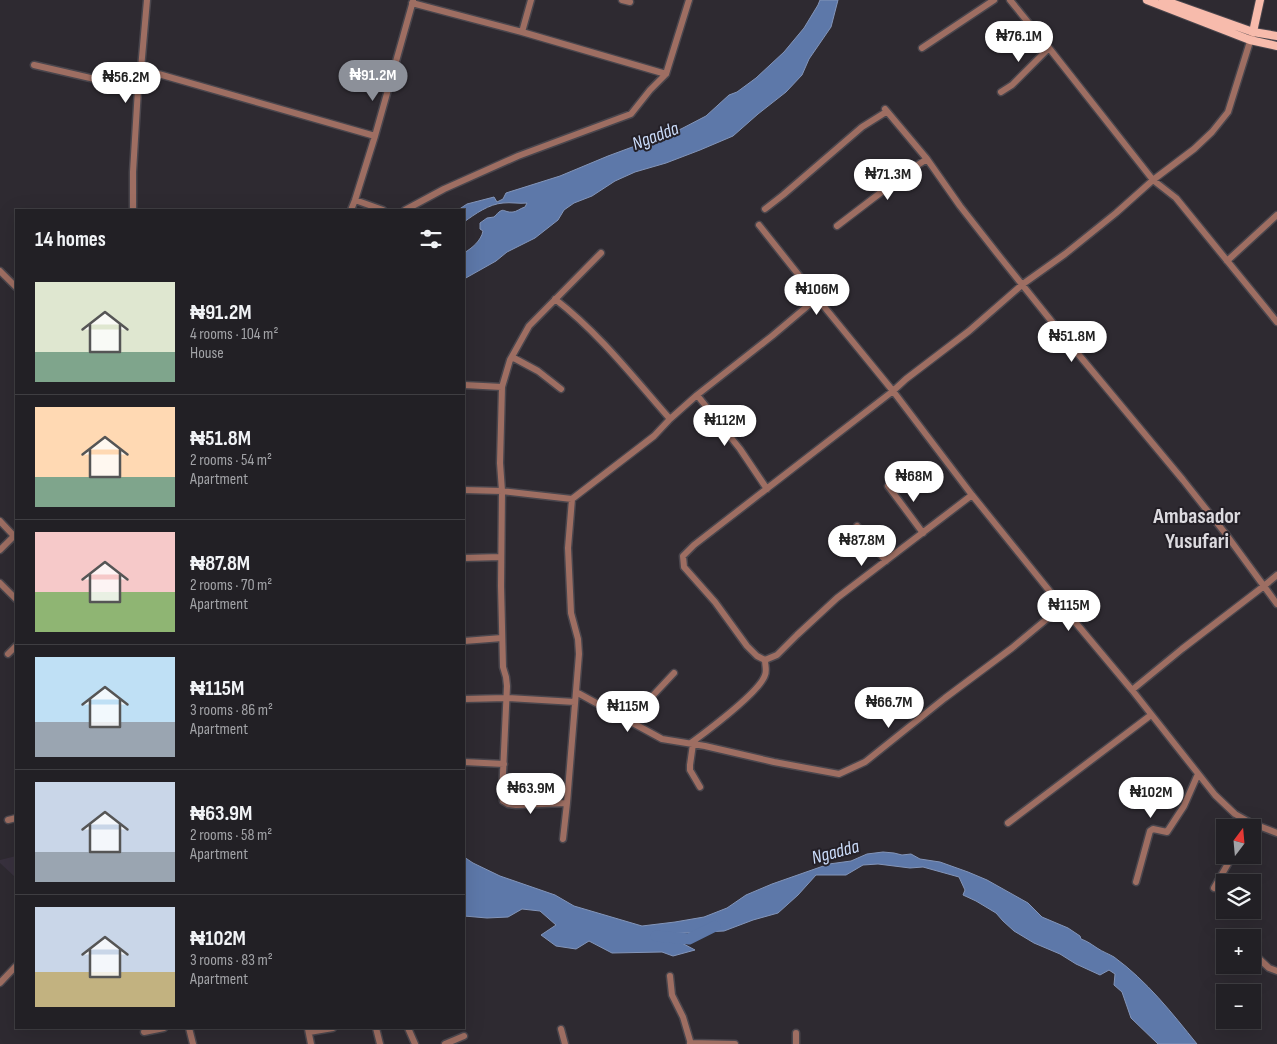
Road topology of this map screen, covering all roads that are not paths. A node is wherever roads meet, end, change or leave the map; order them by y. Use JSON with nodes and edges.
{"nodes":[{"id":1,"x":147,"y":0,"type":"edge"},
{"id":2,"x":531,"y":0,"type":"edge"},
{"id":3,"x":622,"y":0,"type":"edge"},
{"id":4,"x":689,"y":0,"type":"edge"},
{"id":5,"x":994,"y":0,"type":"edge"},
{"id":6,"x":1010,"y":0,"type":"edge"},
{"id":7,"x":1147,"y":0,"type":"edge"},
{"id":8,"x":1164,"y":0,"type":"edge"},
{"id":9,"x":1260,"y":0,"type":"edge"},
{"id":10,"x":412,"y":2,"type":"edge"},
{"id":11,"x":630,"y":2,"type":"dead end"},
{"id":12,"x":522,"y":32,"type":"junction"},
{"id":13,"x":1253,"y":32,"type":"junction"},
{"id":14,"x":1277,"y":36,"type":"edge"},
{"id":15,"x":1250,"y":40,"type":"junction"},
{"id":16,"x":1277,"y":46,"type":"edge"},
{"id":17,"x":922,"y":48,"type":"dead end"},
{"id":18,"x":1049,"y":48,"type":"junction"},
{"id":19,"x":34,"y":65,"type":"dead end"},
{"id":20,"x":141,"y":69,"type":"junction"},
{"id":21,"x":666,"y":74,"type":"junction"},
{"id":22,"x":138,"y":89,"type":"junction"},
{"id":23,"x":1001,"y":92,"type":"dead end"},
{"id":24,"x":375,"y":136,"type":"junction"},
{"id":25,"x":928,"y":159,"type":"junction"},
{"id":26,"x":1153,"y":180,"type":"junction"},
{"id":27,"x":355,"y":200,"type":"junction"},
{"id":28,"x":133,"y":209,"type":"edge"},
{"id":29,"x":351,"y":209,"type":"edge"},
{"id":30,"x":380,"y":209,"type":"edge"},
{"id":31,"x":407,"y":209,"type":"edge"},
{"id":32,"x":765,"y":209,"type":"dead end"},
{"id":33,"x":1277,"y":215,"type":"edge"},
{"id":34,"x":760,"y":225,"type":"dead end"},
{"id":35,"x":837,"y":226,"type":"dead end"},
{"id":36,"x":601,"y":253,"type":"dead end"},
{"id":37,"x":1227,"y":260,"type":"junction"},
{"id":38,"x":0,"y":271,"type":"edge"},
{"id":39,"x":1023,"y":284,"type":"junction"},
{"id":40,"x":15,"y":286,"type":"edge"},
{"id":41,"x":817,"y":298,"type":"junction"},
{"id":42,"x":555,"y":299,"type":"junction"},
{"id":43,"x":1277,"y":322,"type":"edge"},
{"id":44,"x":512,"y":357,"type":"junction"},
{"id":45,"x":465,"y":385,"type":"edge"},
{"id":46,"x":502,"y":387,"type":"junction"},
{"id":47,"x":561,"y":389,"type":"dead end"},
{"id":48,"x":893,"y":391,"type":"junction"},
{"id":49,"x":698,"y":395,"type":"junction"},
{"id":50,"x":670,"y":419,"type":"junction"},
{"id":51,"x":888,"y":486,"type":"dead end"},
{"id":52,"x":465,"y":490,"type":"edge"},
{"id":53,"x":767,"y":490,"type":"junction"},
{"id":54,"x":502,"y":491,"type":"junction"},
{"id":55,"x":972,"y":495,"type":"junction"},
{"id":56,"x":572,"y":499,"type":"junction"},
{"id":57,"x":0,"y":521,"type":"edge"},
{"id":58,"x":857,"y":526,"type":"dead end"},
{"id":59,"x":923,"y":533,"type":"junction"},
{"id":60,"x":15,"y":535,"type":"edge"},
{"id":61,"x":0,"y":550,"type":"edge"},
{"id":62,"x":501,"y":557,"type":"junction"},
{"id":63,"x":465,"y":558,"type":"edge"},
{"id":64,"x":886,"y":562,"type":"junction"},
{"id":65,"x":1277,"y":575,"type":"edge"},
{"id":66,"x":0,"y":583,"type":"edge"},
{"id":67,"x":1264,"y":586,"type":"junction"},
{"id":68,"x":15,"y":598,"type":"edge"},
{"id":69,"x":1060,"y":604,"type":"junction"},
{"id":70,"x":1277,"y":604,"type":"edge"},
{"id":71,"x":502,"y":638,"type":"junction"},
{"id":72,"x":465,"y":641,"type":"edge"},
{"id":73,"x":15,"y":647,"type":"edge"},
{"id":74,"x":8,"y":654,"type":"dead end"},
{"id":75,"x":765,"y":660,"type":"junction"},
{"id":76,"x":674,"y":673,"type":"dead end"},
{"id":77,"x":1132,"y":690,"type":"junction"},
{"id":78,"x":576,"y":692,"type":"junction"},
{"id":79,"x":507,"y":698,"type":"junction"},
{"id":80,"x":465,"y":699,"type":"edge"},
{"id":81,"x":575,"y":702,"type":"junction"},
{"id":82,"x":1151,"y":715,"type":"junction"},
{"id":83,"x":629,"y":721,"type":"junction"},
{"id":84,"x":692,"y":744,"type":"junction"},
{"id":85,"x":465,"y":762,"type":"edge"},
{"id":86,"x":504,"y":764,"type":"junction"},
{"id":87,"x":1198,"y":774,"type":"junction"},
{"id":88,"x":700,"y":787,"type":"dead end"},
{"id":89,"x":567,"y":803,"type":"junction"},
{"id":90,"x":15,"y":818,"type":"edge"},
{"id":91,"x":1242,"y":819,"type":"edge"},
{"id":92,"x":8,"y":820,"type":"dead end"},
{"id":93,"x":1008,"y":823,"type":"dead end"},
{"id":94,"x":1261,"y":828,"type":"edge"},
{"id":95,"x":1277,"y":833,"type":"edge"},
{"id":96,"x":563,"y":840,"type":"dead end"},
{"id":97,"x":1228,"y":864,"type":"edge"},
{"id":98,"x":1136,"y":882,"type":"dead end"},
{"id":99,"x":1214,"y":888,"type":"dead end"},
{"id":100,"x":1261,"y":960,"type":"edge"},
{"id":101,"x":15,"y":967,"type":"edge"},
{"id":102,"x":1277,"y":971,"type":"edge"},
{"id":103,"x":670,"y":976,"type":"dead end"},
{"id":104,"x":0,"y":983,"type":"edge"},
{"id":105,"x":159,"y":1029,"type":"edge"},
{"id":106,"x":189,"y":1029,"type":"edge"},
{"id":107,"x":320,"y":1029,"type":"edge"},
{"id":108,"x":376,"y":1029,"type":"edge"},
{"id":109,"x":408,"y":1029,"type":"edge"},
{"id":110,"x":561,"y":1029,"type":"dead end"},
{"id":111,"x":308,"y":1030,"type":"edge"},
{"id":112,"x":144,"y":1032,"type":"dead end"},
{"id":113,"x":796,"y":1033,"type":"dead end"},
{"id":114,"x":464,"y":1036,"type":"dead end"},
{"id":115,"x":690,"y":1043,"type":"edge"},
{"id":116,"x":193,"y":1044,"type":"edge"},
{"id":117,"x":311,"y":1044,"type":"edge"},
{"id":118,"x":380,"y":1044,"type":"edge"},
{"id":119,"x":415,"y":1044,"type":"edge"},
{"id":120,"x":445,"y":1044,"type":"edge"},
{"id":121,"x":565,"y":1044,"type":"edge"},
{"id":122,"x":735,"y":1044,"type":"edge"},
{"id":123,"x":796,"y":1044,"type":"edge"}],
"edges":[{"from":1,"to":20,"type":"street"},
{"from":2,"to":12,"type":"street"},
{"from":3,"to":11,"type":"street"},
{"from":4,"to":21,"type":"street"},
{"from":5,"to":17,"type":"street"},
{"from":6,"to":18,"type":"street"},
{"from":7,"to":15,"type":"main road"},
{"from":8,"to":13,"type":"main road"},
{"from":9,"to":13,"type":"main road"},
{"from":10,"to":12,"type":"street"},
{"from":10,"to":24,"type":"street"},
{"from":12,"to":21,"type":"street"},
{"from":13,"to":14,"type":"main road"},
{"from":13,"to":15,"type":"street"},
{"from":15,"to":16,"type":"main road"},
{"from":15,"to":26,"type":"street"},
{"from":18,"to":23,"type":"street"},
{"from":18,"to":26,"type":"street"},
{"from":19,"to":22,"type":"street"},
{"from":20,"to":22,"type":"street"},
{"from":20,"to":24,"type":"street"},
{"from":21,"to":31,"type":"street"},
{"from":22,"to":28,"type":"street"},
{"from":24,"to":27,"type":"street"},
{"from":25,"to":32,"type":"street"},
{"from":25,"to":35,"type":"street"},
{"from":25,"to":39,"type":"street"},
{"from":26,"to":37,"type":"street"},
{"from":26,"to":39,"type":"street"},
{"from":27,"to":29,"type":"street"},
{"from":27,"to":30,"type":"street"},
{"from":33,"to":37,"type":"street"},
{"from":34,"to":41,"type":"street"},
{"from":36,"to":42,"type":"street"},
{"from":37,"to":43,"type":"street"},
{"from":38,"to":40,"type":"street"},
{"from":39,"to":48,"type":"street"},
{"from":39,"to":67,"type":"street"},
{"from":41,"to":48,"type":"street"},
{"from":41,"to":49,"type":"street"},
{"from":42,"to":44,"type":"street"},
{"from":42,"to":50,"type":"street"},
{"from":44,"to":46,"type":"street"},
{"from":44,"to":47,"type":"street"},
{"from":45,"to":46,"type":"street"},
{"from":46,"to":54,"type":"street"},
{"from":48,"to":53,"type":"street"},
{"from":48,"to":55,"type":"street"},
{"from":49,"to":50,"type":"street"},
{"from":49,"to":53,"type":"street"},
{"from":50,"to":56,"type":"street"},
{"from":51,"to":59,"type":"street"},
{"from":52,"to":54,"type":"street"},
{"from":53,"to":75,"type":"street"},
{"from":54,"to":56,"type":"street"},
{"from":54,"to":62,"type":"street"},
{"from":55,"to":59,"type":"street"},
{"from":55,"to":69,"type":"street"},
{"from":56,"to":78,"type":"street"},
{"from":57,"to":60,"type":"street"},
{"from":58,"to":64,"type":"street"},
{"from":59,"to":64,"type":"street"},
{"from":60,"to":61,"type":"street"},
{"from":62,"to":63,"type":"street"},
{"from":62,"to":71,"type":"street"},
{"from":64,"to":75,"type":"street"},
{"from":65,"to":67,"type":"street"},
{"from":66,"to":68,"type":"street"},
{"from":67,"to":70,"type":"street"},
{"from":67,"to":77,"type":"street"},
{"from":69,"to":77,"type":"street"},
{"from":69,"to":84,"type":"street"},
{"from":71,"to":72,"type":"street"},
{"from":71,"to":79,"type":"street"},
{"from":73,"to":74,"type":"street"},
{"from":75,"to":84,"type":"street"},
{"from":76,"to":83,"type":"street"},
{"from":77,"to":82,"type":"street"},
{"from":78,"to":81,"type":"street"},
{"from":78,"to":83,"type":"street"},
{"from":79,"to":80,"type":"street"},
{"from":79,"to":81,"type":"street"},
{"from":79,"to":86,"type":"street"},
{"from":81,"to":89,"type":"street"},
{"from":82,"to":87,"type":"street"},
{"from":82,"to":93,"type":"street"},
{"from":83,"to":84,"type":"street"},
{"from":84,"to":88,"type":"street"},
{"from":85,"to":86,"type":"street"},
{"from":86,"to":89,"type":"street"},
{"from":87,"to":91,"type":"street"},
{"from":87,"to":98,"type":"street"},
{"from":89,"to":96,"type":"street"},
{"from":90,"to":92,"type":"street"},
{"from":94,"to":95,"type":"street"},
{"from":97,"to":99,"type":"street"},
{"from":100,"to":102,"type":"street"},
{"from":101,"to":104,"type":"street"},
{"from":103,"to":115,"type":"street"},
{"from":105,"to":112,"type":"street"},
{"from":106,"to":116,"type":"street"},
{"from":107,"to":111,"type":"street"},
{"from":108,"to":118,"type":"street"},
{"from":109,"to":119,"type":"street"},
{"from":110,"to":121,"type":"street"},
{"from":111,"to":117,"type":"street"},
{"from":113,"to":123,"type":"street"},
{"from":114,"to":120,"type":"street"},
{"from":115,"to":122,"type":"street"}]}
